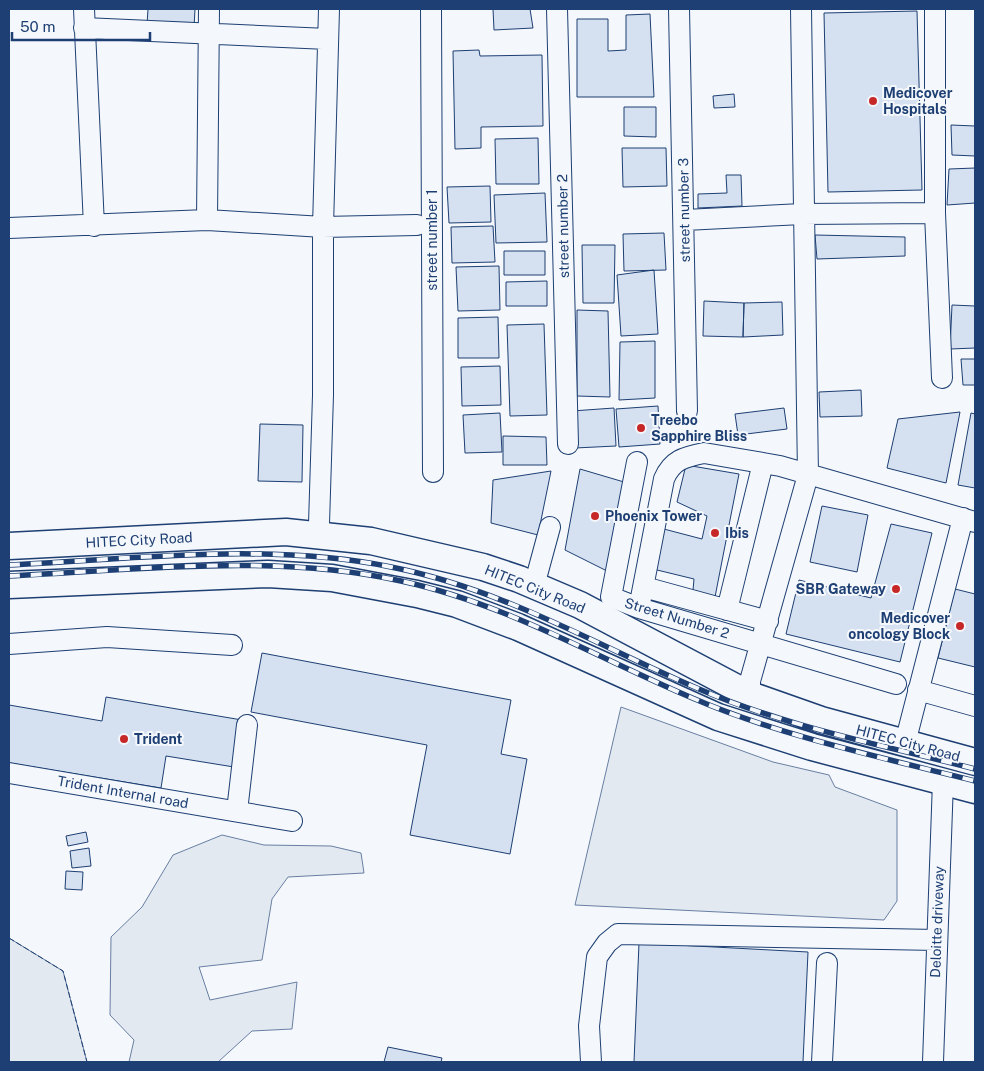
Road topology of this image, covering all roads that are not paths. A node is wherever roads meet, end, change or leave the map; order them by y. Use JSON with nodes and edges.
{"nodes":[{"id":1,"x":209,"y":9,"type":"edge"},
{"id":2,"x":328,"y":9,"type":"edge"},
{"id":3,"x":431,"y":9,"type":"edge"},
{"id":4,"x":558,"y":9,"type":"edge"},
{"id":5,"x":679,"y":9,"type":"edge"},
{"id":6,"x":801,"y":9,"type":"edge"},
{"id":7,"x":935,"y":9,"type":"edge"},
{"id":8,"x":84,"y":19,"type":"edge"},
{"id":9,"x":209,"y":35,"type":"junction"},
{"id":10,"x":328,"y":39,"type":"junction"},
{"id":11,"x":935,"y":213,"type":"junction"},
{"id":12,"x":802,"y":214,"type":"junction"},
{"id":13,"x":207,"y":220,"type":"junction"},
{"id":14,"x":685,"y":220,"type":"junction"},
{"id":15,"x":417,"y":225,"type":"dead end"},
{"id":16,"x":94,"y":226,"type":"junction"},
{"id":17,"x":323,"y":227,"type":"junction"},
{"id":18,"x":9,"y":228,"type":"edge"},
{"id":19,"x":942,"y":378,"type":"dead end"},
{"id":20,"x":687,"y":411,"type":"dead end"},
{"id":21,"x":568,"y":444,"type":"dead end"},
{"id":22,"x":763,"y":463,"type":"junction"},
{"id":23,"x":633,"y":465,"type":"dead end"},
{"id":24,"x":433,"y":472,"type":"dead end"},
{"id":25,"x":808,"y":475,"type":"junction"},
{"id":26,"x":969,"y":520,"type":"edge"},
{"id":27,"x":550,"y":528,"type":"dead end"},
{"id":28,"x":322,"y":537,"type":"junction"},
{"id":29,"x":9,"y":546,"type":"edge"},
{"id":30,"x":9,"y":585,"type":"edge"},
{"id":31,"x":534,"y":586,"type":"junction"},
{"id":32,"x":644,"y":587,"type":"junction"},
{"id":33,"x":640,"y":608,"type":"junction"},
{"id":34,"x":727,"y":610,"type":"junction"},
{"id":35,"x":768,"y":621,"type":"junction"},
{"id":36,"x":9,"y":644,"type":"edge"},
{"id":37,"x":761,"y":644,"type":"junction"},
{"id":38,"x":232,"y":645,"type":"dead end"},
{"id":39,"x":896,"y":684,"type":"dead end"},
{"id":40,"x":918,"y":690,"type":"junction"},
{"id":41,"x":750,"y":695,"type":"junction"},
{"id":42,"x":975,"y":706,"type":"edge"},
{"id":43,"x":247,"y":725,"type":"dead end"},
{"id":44,"x":905,"y":743,"type":"junction"},
{"id":45,"x":975,"y":762,"type":"edge"},
{"id":46,"x":9,"y":773,"type":"edge"},
{"id":47,"x":943,"y":782,"type":"junction"},
{"id":48,"x":975,"y":790,"type":"edge"},
{"id":49,"x":236,"y":811,"type":"junction"},
{"id":50,"x":292,"y":821,"type":"dead end"},
{"id":51,"x":936,"y":940,"type":"junction"},
{"id":52,"x":827,"y":963,"type":"dead end"},
{"id":53,"x":591,"y":1062,"type":"edge"},
{"id":54,"x":822,"y":1062,"type":"edge"},
{"id":55,"x":932,"y":1062,"type":"edge"}],
"edges":[{"from":1,"to":9,"type":"street"},
{"from":2,"to":10,"type":"street"},
{"from":3,"to":24,"type":"street","name":"street number 1"},
{"from":4,"to":21,"type":"street","name":"street number 2"},
{"from":5,"to":14,"type":"street","name":"street number 3"},
{"from":6,"to":12,"type":"street"},
{"from":7,"to":11,"type":"street"},
{"from":8,"to":9,"type":"street"},
{"from":8,"to":16,"type":"street"},
{"from":9,"to":10,"type":"street"},
{"from":9,"to":13,"type":"street"},
{"from":10,"to":17,"type":"street"},
{"from":11,"to":12,"type":"street"},
{"from":11,"to":19,"type":"street"},
{"from":12,"to":14,"type":"street"},
{"from":12,"to":25,"type":"street"},
{"from":13,"to":16,"type":"street"},
{"from":13,"to":17,"type":"street"},
{"from":14,"to":20,"type":"street","name":"street number 3"},
{"from":15,"to":17,"type":"street"},
{"from":16,"to":18,"type":"street"},
{"from":17,"to":28,"type":"street"},
{"from":22,"to":25,"type":"street"},
{"from":22,"to":32,"type":"street"},
{"from":22,"to":34,"type":"street"},
{"from":23,"to":33,"type":"street","name":"Street Number 2"},
{"from":25,"to":26,"type":"street"},
{"from":25,"to":35,"type":"street"},
{"from":26,"to":40,"type":"street"},
{"from":27,"to":31,"type":"street"},
{"from":28,"to":29,"type":"main road","name":"HITEC City Road"},
{"from":28,"to":31,"type":"main road","name":"HITEC City Road"},
{"from":30,"to":47,"type":"main road","name":"HITEC City Road"},
{"from":31,"to":41,"type":"main road","name":"HITEC City Road"},
{"from":32,"to":33,"type":"street"},
{"from":32,"to":34,"type":"street"},
{"from":33,"to":37,"type":"street","name":"Street Number 2"},
{"from":34,"to":35,"type":"street"},
{"from":35,"to":37,"type":"street"},
{"from":36,"to":38,"type":"street"},
{"from":37,"to":39,"type":"street","name":"Street Number 2"},
{"from":37,"to":41,"type":"street"},
{"from":40,"to":42,"type":"street"},
{"from":40,"to":44,"type":"street"},
{"from":41,"to":44,"type":"main road","name":"HITEC City Road"},
{"from":43,"to":49,"type":"street"},
{"from":44,"to":45,"type":"main road","name":"HITEC City Road"},
{"from":46,"to":49,"type":"street","name":"Trident Internal road"},
{"from":47,"to":48,"type":"main road","name":"HITEC City Road"},
{"from":47,"to":51,"type":"street","name":"Deloitte driveway"},
{"from":49,"to":50,"type":"street","name":"Trident Internal road"},
{"from":51,"to":53,"type":"street"},
{"from":51,"to":55,"type":"street","name":"Deloitte driveway"},
{"from":52,"to":54,"type":"street"}]}
